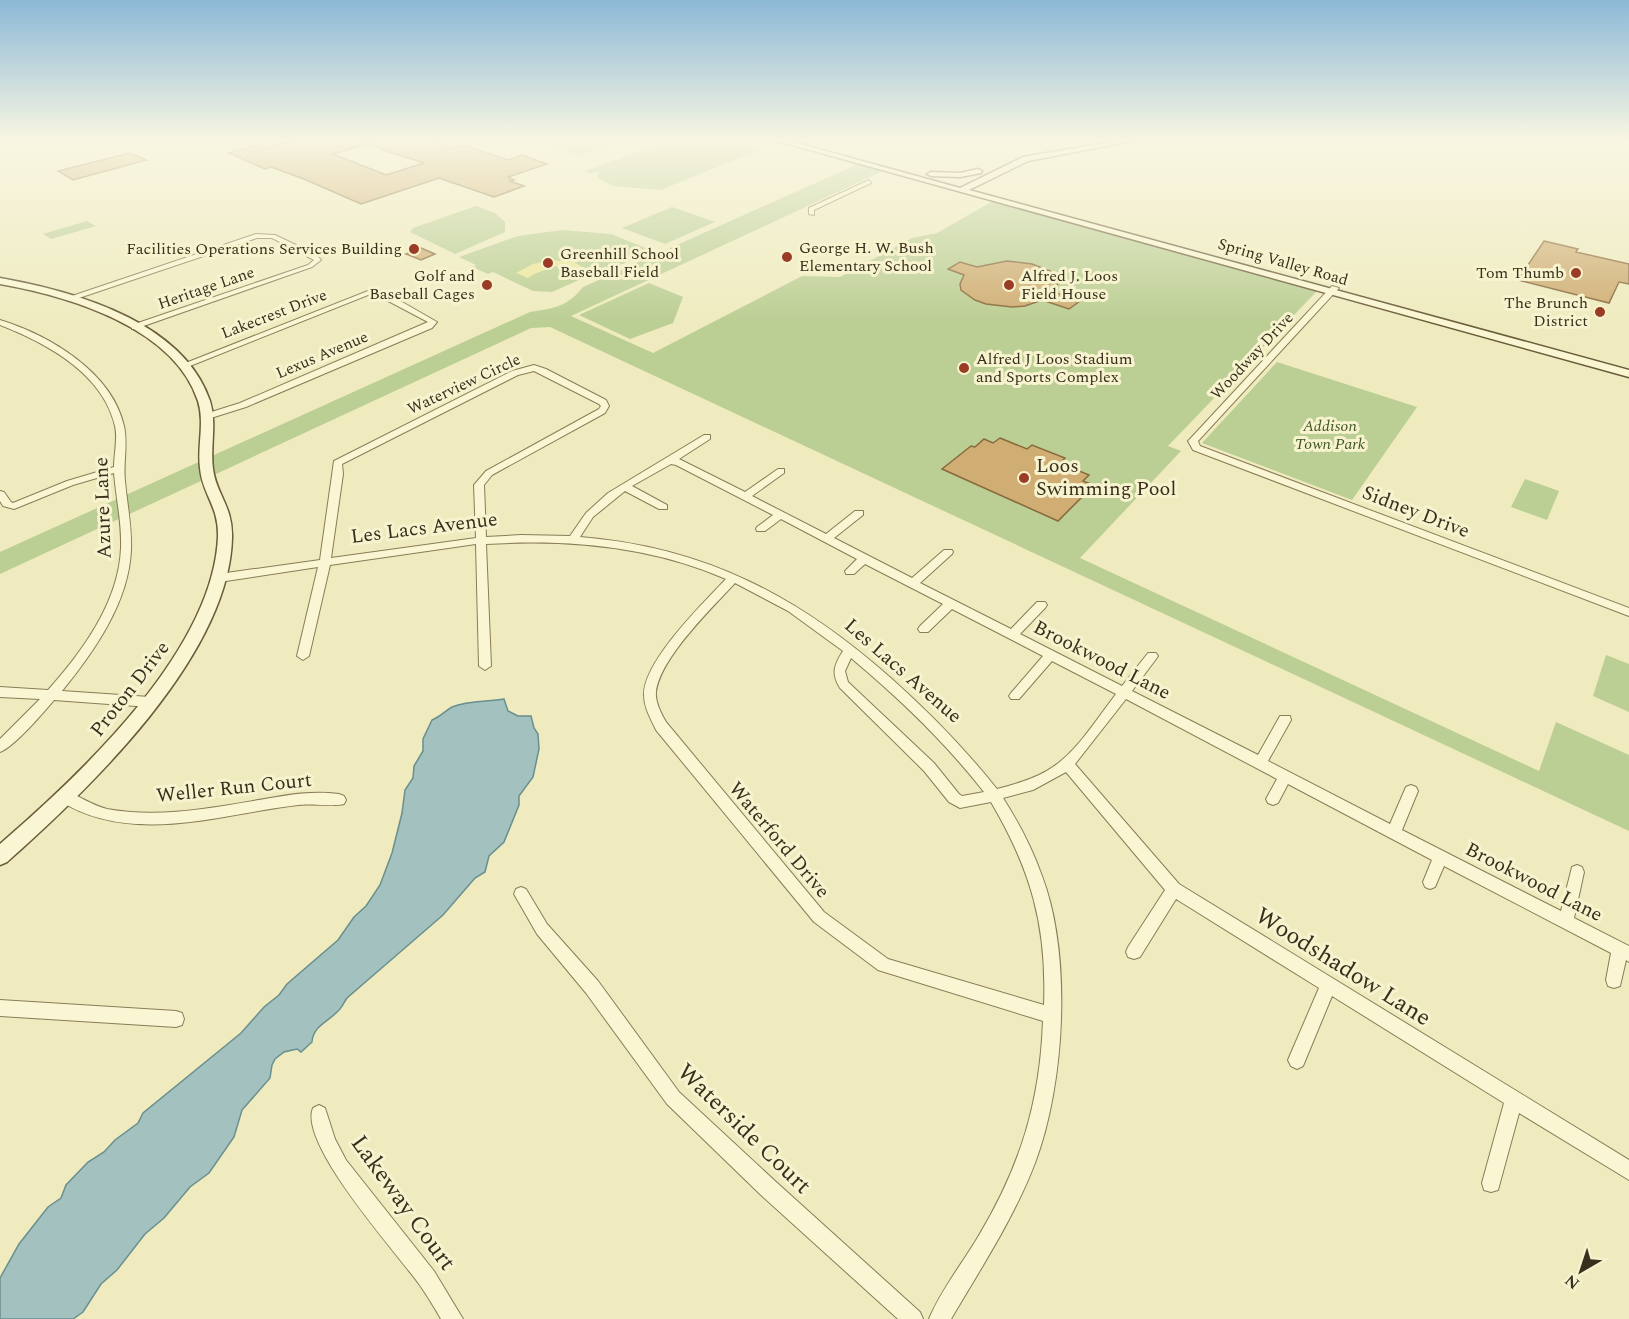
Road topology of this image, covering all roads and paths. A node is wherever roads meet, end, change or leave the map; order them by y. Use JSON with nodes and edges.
{"nodes":[{"id":1,"x":827,"y":202,"type":"edge"},
{"id":2,"x":1014,"y":202,"type":"edge"},
{"id":3,"x":812,"y":214,"type":"dead end"},
{"id":4,"x":0,"y":281,"type":"edge"},
{"id":5,"x":1333,"y":291,"type":"junction"},
{"id":6,"x":378,"y":292,"type":"joint"},
{"id":7,"x":70,"y":298,"type":"junction"},
{"id":8,"x":0,"y":322,"type":"edge"},
{"id":9,"x":135,"y":327,"type":"junction"},
{"id":10,"x":182,"y":366,"type":"junction"},
{"id":11,"x":1629,"y":374,"type":"edge"},
{"id":12,"x":207,"y":416,"type":"junction"},
{"id":13,"x":707,"y":437,"type":"dead end"},
{"id":14,"x":1192,"y":444,"type":"joint"},
{"id":15,"x":670,"y":461,"type":"junction"},
{"id":16,"x":119,"y":469,"type":"junction"},
{"id":17,"x":781,"y":471,"type":"dead end"},
{"id":18,"x":626,"y":487,"type":"junction"},
{"id":19,"x":0,"y":494,"type":"edge"},
{"id":20,"x":746,"y":496,"type":"junction"},
{"id":21,"x":663,"y":507,"type":"dead end"},
{"id":22,"x":859,"y":513,"type":"dead end"},
{"id":23,"x":781,"y":514,"type":"junction"},
{"id":24,"x":761,"y":529,"type":"dead end"},
{"id":25,"x":827,"y":538,"type":"junction"},
{"id":26,"x":480,"y":539,"type":"junction"},
{"id":27,"x":573,"y":540,"type":"junction"},
{"id":28,"x":948,"y":552,"type":"dead end"},
{"id":29,"x":865,"y":558,"type":"junction"},
{"id":30,"x":325,"y":562,"type":"junction"},
{"id":31,"x":850,"y":571,"type":"dead end"},
{"id":32,"x":219,"y":578,"type":"junction"},
{"id":33,"x":733,"y":578,"type":"junction"},
{"id":34,"x":913,"y":583,"type":"junction"},
{"id":35,"x":951,"y":603,"type":"junction"},
{"id":36,"x":1041,"y":605,"type":"dead end"},
{"id":37,"x":1629,"y":612,"type":"edge"},
{"id":38,"x":924,"y":629,"type":"dead end"},
{"id":39,"x":1012,"y":635,"type":"junction"},
{"id":40,"x":849,"y":650,"type":"junction"},
{"id":41,"x":1051,"y":655,"type":"junction"},
{"id":42,"x":303,"y":656,"type":"dead end"},
{"id":43,"x":1152,"y":656,"type":"dead end"},
{"id":44,"x":485,"y":666,"type":"dead end"},
{"id":45,"x":0,"y":692,"type":"edge"},
{"id":46,"x":1124,"y":693,"type":"junction"},
{"id":47,"x":50,"y":696,"type":"junction"},
{"id":48,"x":1015,"y":696,"type":"dead end"},
{"id":49,"x":150,"y":702,"type":"junction"},
{"id":50,"x":1285,"y":720,"type":"dead end"},
{"id":51,"x":0,"y":747,"type":"edge"},
{"id":52,"x":1260,"y":763,"type":"junction"},
{"id":53,"x":1066,"y":764,"type":"junction"},
{"id":54,"x":1286,"y":776,"type":"junction"},
{"id":55,"x":1411,"y":791,"type":"dead end"},
{"id":56,"x":997,"y":796,"type":"junction"},
{"id":57,"x":65,"y":797,"type":"junction"},
{"id":58,"x":1273,"y":799,"type":"dead end"},
{"id":59,"x":339,"y":800,"type":"dead end"},
{"id":60,"x":1394,"y":832,"type":"junction"},
{"id":61,"x":0,"y":856,"type":"edge"},
{"id":62,"x":1441,"y":856,"type":"junction"},
{"id":63,"x":1577,"y":872,"type":"dead end"},
{"id":64,"x":1430,"y":882,"type":"dead end"},
{"id":65,"x":1174,"y":889,"type":"junction"},
{"id":66,"x":521,"y":894,"type":"dead end"},
{"id":67,"x":1566,"y":921,"type":"junction"},
{"id":68,"x":1625,"y":951,"type":"edge"},
{"id":69,"x":1134,"y":952,"type":"dead end"},
{"id":70,"x":1614,"y":980,"type":"dead end"},
{"id":71,"x":1328,"y":986,"type":"junction"},
{"id":72,"x":0,"y":1008,"type":"edge"},
{"id":73,"x":1053,"y":1016,"type":"junction"},
{"id":74,"x":176,"y":1019,"type":"dead end"},
{"id":75,"x":1297,"y":1060,"type":"dead end"},
{"id":76,"x":1513,"y":1101,"type":"junction"},
{"id":77,"x":319,"y":1114,"type":"dead end"},
{"id":78,"x":1629,"y":1171,"type":"edge"},
{"id":79,"x":1491,"y":1183,"type":"dead end"},
{"id":80,"x":453,"y":1319,"type":"edge"},
{"id":81,"x":913,"y":1319,"type":"edge"},
{"id":82,"x":939,"y":1319,"type":"edge"}],
"edges":[{"from":1,"to":3,"type":"street"},
{"from":2,"to":5,"type":"street","name":"Spring Valley Road"},
{"from":4,"to":7,"type":"street","name":"Proton Drive"},
{"from":5,"to":11,"type":"street","name":"Spring Valley Road"},
{"from":5,"to":14,"type":"street","name":"Woodway Drive"},
{"from":6,"to":10,"type":"street","name":"Lakecrest Drive"},
{"from":6,"to":12,"type":"street","name":"Lexus Avenue"},
{"from":7,"to":9,"type":"street","name":"Proton Drive"},
{"from":7,"to":9,"type":"street","name":"Heritage Lane"},
{"from":8,"to":16,"type":"street","name":"Azure Lane"},
{"from":9,"to":10,"type":"street","name":"Proton Drive"},
{"from":10,"to":12,"type":"street","name":"Proton Drive"},
{"from":12,"to":32,"type":"street","name":"Proton Drive"},
{"from":13,"to":15,"type":"street"},
{"from":14,"to":37,"type":"street","name":"Sidney Drive"},
{"from":15,"to":18,"type":"street"},
{"from":15,"to":20,"type":"street","name":"Brookwood Lane"},
{"from":16,"to":19,"type":"street"},
{"from":16,"to":47,"type":"street","name":"Azure Lane"},
{"from":17,"to":20,"type":"street"},
{"from":18,"to":21,"type":"street"},
{"from":18,"to":27,"type":"street"},
{"from":20,"to":23,"type":"street","name":"Brookwood Lane"},
{"from":22,"to":25,"type":"street"},
{"from":23,"to":24,"type":"street"},
{"from":23,"to":25,"type":"street","name":"Brookwood Lane"},
{"from":25,"to":29,"type":"street","name":"Brookwood Lane"},
{"from":26,"to":27,"type":"street","name":"Les Lacs Avenue"},
{"from":26,"to":30,"type":"street","name":"Les Lacs Avenue"},
{"from":26,"to":30,"type":"street","name":"Waterview Circle"},
{"from":26,"to":44,"type":"street"},
{"from":27,"to":33,"type":"street","name":"Les Lacs Avenue"},
{"from":28,"to":34,"type":"street"},
{"from":29,"to":31,"type":"street"},
{"from":29,"to":34,"type":"street","name":"Brookwood Lane"},
{"from":30,"to":32,"type":"street","name":"Les Lacs Avenue"},
{"from":30,"to":42,"type":"street"},
{"from":32,"to":49,"type":"street","name":"Proton Drive"},
{"from":33,"to":40,"type":"street","name":"Les Lacs Avenue"},
{"from":33,"to":73,"type":"street","name":"Waterford Drive"},
{"from":34,"to":35,"type":"street","name":"Brookwood Lane"},
{"from":35,"to":38,"type":"street"},
{"from":35,"to":39,"type":"street","name":"Brookwood Lane"},
{"from":36,"to":39,"type":"street"},
{"from":39,"to":41,"type":"street","name":"Brookwood Lane"},
{"from":40,"to":56,"type":"street","name":"Les Lacs Avenue"},
{"from":40,"to":56,"type":"street"},
{"from":41,"to":46,"type":"street","name":"Brookwood Lane"},
{"from":41,"to":48,"type":"street"},
{"from":43,"to":46,"type":"street"},
{"from":45,"to":47,"type":"street"},
{"from":46,"to":52,"type":"street","name":"Brookwood Lane"},
{"from":46,"to":53,"type":"street"},
{"from":47,"to":49,"type":"street"},
{"from":47,"to":51,"type":"street","name":"Azure Lane"},
{"from":49,"to":57,"type":"street","name":"Proton Drive"},
{"from":50,"to":52,"type":"street"},
{"from":52,"to":54,"type":"street","name":"Brookwood Lane"},
{"from":53,"to":56,"type":"street"},
{"from":53,"to":65,"type":"street","name":"Woodshadow Lane"},
{"from":54,"to":58,"type":"street"},
{"from":54,"to":60,"type":"street","name":"Brookwood Lane"},
{"from":55,"to":60,"type":"street"},
{"from":56,"to":73,"type":"street","name":"Les Lacs Avenue"},
{"from":57,"to":59,"type":"street","name":"Weller Run Court"},
{"from":57,"to":61,"type":"street","name":"Proton Drive"},
{"from":60,"to":62,"type":"street","name":"Brookwood Lane"},
{"from":62,"to":64,"type":"street"},
{"from":62,"to":67,"type":"street","name":"Brookwood Lane"},
{"from":63,"to":67,"type":"street"},
{"from":65,"to":69,"type":"street"},
{"from":65,"to":71,"type":"street","name":"Woodshadow Lane"},
{"from":66,"to":81,"type":"street","name":"Waterside Court"},
{"from":67,"to":68,"type":"street","name":"Brookwood Lane"},
{"from":68,"to":70,"type":"street"},
{"from":71,"to":75,"type":"street"},
{"from":71,"to":76,"type":"street","name":"Woodshadow Lane"},
{"from":72,"to":74,"type":"street"},
{"from":73,"to":82,"type":"street","name":"Les Lacs Avenue"},
{"from":76,"to":78,"type":"street","name":"Woodshadow Lane"},
{"from":76,"to":79,"type":"street"},
{"from":77,"to":80,"type":"street","name":"Lakeway Court"}]}
